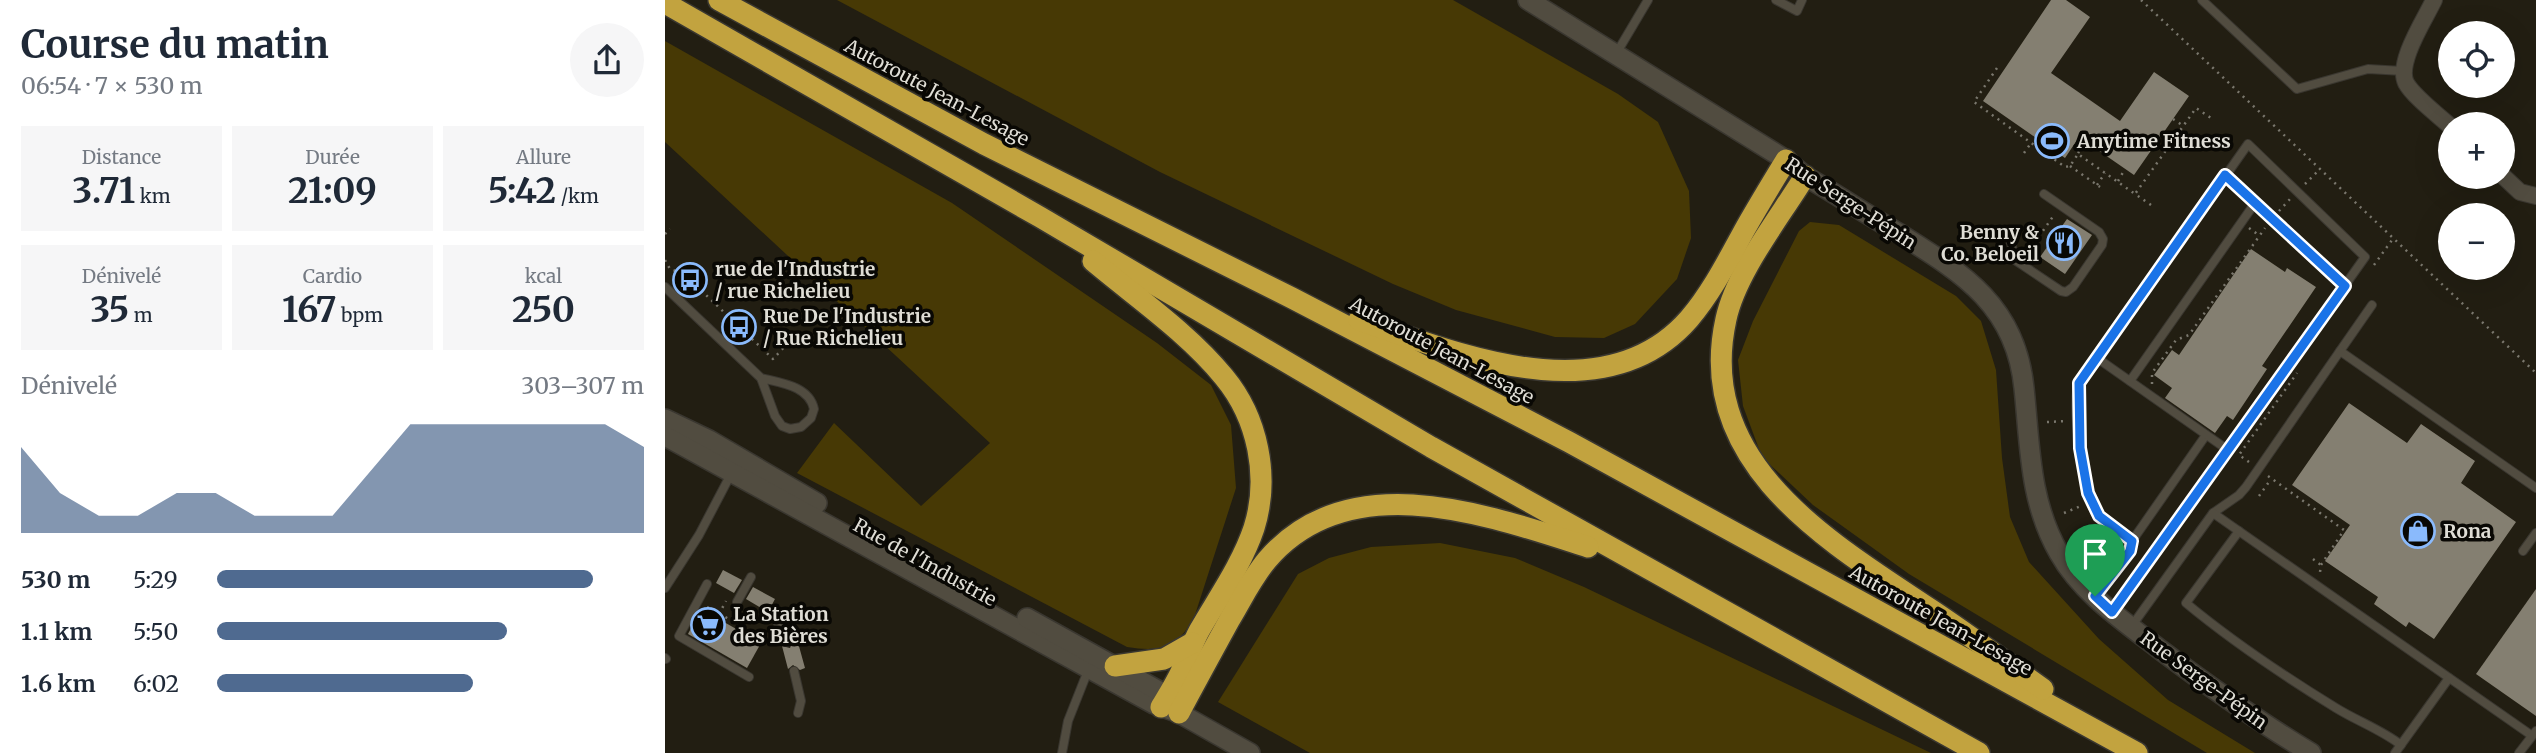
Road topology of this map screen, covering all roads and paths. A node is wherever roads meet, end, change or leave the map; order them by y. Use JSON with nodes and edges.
{"nodes":[{"id":1,"x":719,"y":0,"type":"edge"},
{"id":2,"x":1648,"y":0,"type":"edge"},
{"id":3,"x":1776,"y":0,"type":"edge"},
{"id":4,"x":1802,"y":0,"type":"edge"},
{"id":5,"x":2141,"y":0,"type":"edge"},
{"id":6,"x":2202,"y":0,"type":"edge"},
{"id":7,"x":2434,"y":0,"type":"edge"},
{"id":8,"x":1531,"y":1,"type":"edge"},
{"id":9,"x":665,"y":3,"type":"edge"},
{"id":10,"x":1616,"y":54,"type":"junction"},
{"id":11,"x":1997,"y":68,"type":"dead end"},
{"id":12,"x":2403,"y":71,"type":"junction"},
{"id":13,"x":2438,"y":115,"type":"edge"},
{"id":14,"x":2211,"y":118,"type":"dead end"},
{"id":15,"x":2173,"y":119,"type":"dead end"},
{"id":16,"x":2183,"y":126,"type":"junction"},
{"id":17,"x":2085,"y":141,"type":"dead end"},
{"id":18,"x":2031,"y":143,"type":"junction"},
{"id":19,"x":2056,"y":152,"type":"dead end"},
{"id":20,"x":2024,"y":153,"type":"dead end"},
{"id":21,"x":2078,"y":154,"type":"junction"},
{"id":22,"x":2052,"y":158,"type":"junction"},
{"id":23,"x":1786,"y":160,"type":"junction"},
{"id":24,"x":2070,"y":166,"type":"junction"},
{"id":25,"x":2125,"y":169,"type":"dead end"},
{"id":26,"x":2318,"y":170,"type":"junction"},
{"id":27,"x":2105,"y":173,"type":"junction"},
{"id":28,"x":2225,"y":175,"type":"junction"},
{"id":29,"x":1805,"y":176,"type":"junction"},
{"id":30,"x":2117,"y":181,"type":"junction"},
{"id":31,"x":2303,"y":186,"type":"dead end"},
{"id":32,"x":2515,"y":187,"type":"edge"},
{"id":33,"x":2044,"y":194,"type":"dead end"},
{"id":34,"x":2135,"y":194,"type":"junction"},
{"id":35,"x":2536,"y":196,"type":"edge"},
{"id":36,"x":2293,"y":197,"type":"dead end"},
{"id":37,"x":2255,"y":203,"type":"junction"},
{"id":38,"x":2151,"y":205,"type":"dead end"},
{"id":39,"x":2058,"y":210,"type":"dead end"},
{"id":40,"x":2277,"y":214,"type":"dead end"},
{"id":41,"x":1040,"y":217,"type":"junction"},
{"id":42,"x":2248,"y":227,"type":"dead end"},
{"id":43,"x":2265,"y":228,"type":"dead end"},
{"id":44,"x":670,"y":229,"type":"dead end"},
{"id":45,"x":665,"y":234,"type":"edge"},
{"id":46,"x":2260,"y":236,"type":"junction"},
{"id":47,"x":2392,"y":240,"type":"junction"},
{"id":48,"x":2011,"y":242,"type":"dead end"},
{"id":49,"x":2031,"y":248,"type":"dead end"},
{"id":50,"x":665,"y":260,"type":"edge"},
{"id":51,"x":2374,"y":265,"type":"dead end"},
{"id":52,"x":665,"y":286,"type":"edge"},
{"id":53,"x":2345,"y":286,"type":"junction"},
{"id":54,"x":1292,"y":298,"type":"junction"},
{"id":55,"x":2372,"y":305,"type":"dead end"},
{"id":56,"x":788,"y":342,"type":"dead end"},
{"id":57,"x":2340,"y":351,"type":"junction"},
{"id":58,"x":2097,"y":358,"type":"junction"},
{"id":59,"x":2303,"y":366,"type":"dead end"},
{"id":60,"x":2536,"y":373,"type":"edge"},
{"id":61,"x":761,"y":378,"type":"junction"},
{"id":62,"x":2130,"y":381,"type":"junction"},
{"id":63,"x":2153,"y":384,"type":"dead end"},
{"id":64,"x":665,"y":419,"type":"edge"},
{"id":65,"x":2047,"y":422,"type":"dead end"},
{"id":66,"x":2060,"y":422,"type":"dead end"},
{"id":67,"x":2206,"y":435,"type":"junction"},
{"id":68,"x":665,"y":436,"type":"edge"},
{"id":69,"x":2228,"y":450,"type":"junction"},
{"id":70,"x":2251,"y":464,"type":"dead end"},
{"id":71,"x":732,"y":471,"type":"junction"},
{"id":72,"x":2265,"y":474,"type":"dead end"},
{"id":73,"x":2271,"y":478,"type":"junction"},
{"id":74,"x":2536,"y":488,"type":"edge"},
{"id":75,"x":2259,"y":496,"type":"dead end"},
{"id":76,"x":2075,"y":508,"type":"dead end"},
{"id":77,"x":2063,"y":513,"type":"dead end"},
{"id":78,"x":2213,"y":513,"type":"junction"},
{"id":79,"x":2239,"y":531,"type":"junction"},
{"id":80,"x":2536,"y":533,"type":"edge"},
{"id":81,"x":2132,"y":541,"type":"junction"},
{"id":82,"x":2523,"y":551,"type":"dead end"},
{"id":83,"x":2313,"y":559,"type":"dead end"},
{"id":84,"x":1632,"y":561,"type":"junction"},
{"id":85,"x":2321,"y":565,"type":"junction"},
{"id":86,"x":751,"y":577,"type":"dead end"},
{"id":87,"x":2326,"y":579,"type":"dead end"},
{"id":88,"x":707,"y":584,"type":"dead end"},
{"id":89,"x":665,"y":588,"type":"edge"},
{"id":90,"x":2095,"y":596,"type":"junction"},
{"id":91,"x":728,"y":597,"type":"dead end"},
{"id":92,"x":737,"y":601,"type":"dead end"},
{"id":93,"x":700,"y":603,"type":"dead end"},
{"id":94,"x":752,"y":610,"type":"dead end"},
{"id":95,"x":2112,"y":612,"type":"junction"},
{"id":96,"x":719,"y":614,"type":"junction"},
{"id":97,"x":778,"y":624,"type":"dead end"},
{"id":98,"x":743,"y":627,"type":"junction"},
{"id":99,"x":2131,"y":627,"type":"junction"},
{"id":100,"x":768,"y":641,"type":"dead end"},
{"id":101,"x":787,"y":642,"type":"dead end"},
{"id":102,"x":1192,"y":643,"type":"junction"},
{"id":103,"x":1115,"y":666,"type":"junction"},
{"id":104,"x":1089,"y":668,"type":"junction"},
{"id":105,"x":794,"y":671,"type":"dead end"},
{"id":106,"x":748,"y":677,"type":"dead end"},
{"id":107,"x":2449,"y":678,"type":"junction"},
{"id":108,"x":1169,"y":705,"type":"junction"},
{"id":109,"x":798,"y":713,"type":"dead end"},
{"id":110,"x":2534,"y":733,"type":"edge"},
{"id":111,"x":2401,"y":745,"type":"junction"},
{"id":112,"x":2130,"y":750,"type":"edge"},
{"id":113,"x":1062,"y":753,"type":"edge"},
{"id":114,"x":1250,"y":753,"type":"edge"},
{"id":115,"x":1979,"y":753,"type":"edge"},
{"id":116,"x":2311,"y":753,"type":"edge"},
{"id":117,"x":2395,"y":753,"type":"edge"},
{"id":118,"x":2519,"y":753,"type":"edge"}],
"edges":[{"from":1,"to":54,"type":"highway","name":"Autoroute Jean-Lesage"},
{"from":2,"to":10,"type":"lane"},
{"from":3,"to":4,"type":"lane"},
{"from":5,"to":26,"type":"path"},
{"from":6,"to":12,"type":"lane"},
{"from":7,"to":12,"type":"street"},
{"from":8,"to":10,"type":"street","name":"Rue Serge-Pépin"},
{"from":9,"to":41,"type":"highway"},
{"from":10,"to":23,"type":"street","name":"Rue Serge-Pépin"},
{"from":11,"to":18,"type":"path"},
{"from":12,"to":13,"type":"street"},
{"from":14,"to":16,"type":"path"},
{"from":15,"to":16,"type":"path"},
{"from":16,"to":34,"type":"path"},
{"from":17,"to":21,"type":"path"},
{"from":18,"to":20,"type":"path"},
{"from":18,"to":22,"type":"path"},
{"from":19,"to":22,"type":"path"},
{"from":21,"to":24,"type":"path"},
{"from":21,"to":27,"type":"path"},
{"from":22,"to":24,"type":"path"},
{"from":23,"to":29,"type":"street","name":"Rue Serge-Pépin"},
{"from":23,"to":54,"type":"highway"},
{"from":24,"to":27,"type":"path"},
{"from":25,"to":30,"type":"path"},
{"from":26,"to":31,"type":"path"},
{"from":26,"to":47,"type":"path"},
{"from":27,"to":30,"type":"path"},
{"from":28,"to":37,"type":"lane"},
{"from":28,"to":53,"type":"lane"},
{"from":28,"to":58,"type":"lane"},
{"from":29,"to":90,"type":"street","name":"Rue Serge-Pépin"},
{"from":29,"to":112,"type":"highway"},
{"from":30,"to":34,"type":"path"},
{"from":32,"to":35,"type":"street"},
{"from":33,"to":48,"type":"lane"},
{"from":34,"to":38,"type":"path"},
{"from":36,"to":40,"type":"path"},
{"from":37,"to":53,"type":"lane"},
{"from":37,"to":62,"type":"lane"},
{"from":39,"to":49,"type":"path"},
{"from":41,"to":84,"type":"highway"},
{"from":41,"to":102,"type":"highway"},
{"from":42,"to":46,"type":"path"},
{"from":43,"to":46,"type":"path"},
{"from":44,"to":45,"type":"path"},
{"from":46,"to":63,"type":"path"},
{"from":47,"to":51,"type":"path"},
{"from":47,"to":60,"type":"path"},
{"from":50,"to":56,"type":"path"},
{"from":52,"to":61,"type":"lane"},
{"from":53,"to":69,"type":"lane"},
{"from":54,"to":112,"type":"highway","name":"Autoroute Jean-Lesage"},
{"from":55,"to":57,"type":"lane"},
{"from":57,"to":74,"type":"lane"},
{"from":57,"to":78,"type":"lane"},
{"from":58,"to":62,"type":"lane"},
{"from":58,"to":81,"type":"lane"},
{"from":59,"to":70,"type":"path"},
{"from":61,"to":61,"type":"lane"},
{"from":62,"to":67,"type":"lane"},
{"from":64,"to":103,"type":"street","name":"Rue de l'Industrie"},
{"from":65,"to":66,"type":"path"},
{"from":67,"to":69,"type":"lane"},
{"from":67,"to":81,"type":"lane"},
{"from":68,"to":71,"type":"street","name":"Rue de l'Industrie"},
{"from":69,"to":95,"type":"lane"},
{"from":71,"to":89,"type":"lane"},
{"from":71,"to":104,"type":"street","name":"Rue de l'Industrie"},
{"from":72,"to":73,"type":"path"},
{"from":73,"to":75,"type":"path"},
{"from":73,"to":85,"type":"path"},
{"from":76,"to":77,"type":"path"},
{"from":78,"to":79,"type":"lane"},
{"from":78,"to":99,"type":"lane"},
{"from":79,"to":107,"type":"lane"},
{"from":79,"to":111,"type":"lane"},
{"from":80,"to":82,"type":"lane"},
{"from":81,"to":90,"type":"lane"},
{"from":83,"to":85,"type":"path"},
{"from":84,"to":108,"type":"highway"},
{"from":84,"to":115,"type":"highway"},
{"from":85,"to":87,"type":"path"},
{"from":86,"to":92,"type":"lane"},
{"from":88,"to":106,"type":"lane"},
{"from":90,"to":95,"type":"street","name":"Rue Serge-Pépin"},
{"from":91,"to":96,"type":"path"},
{"from":93,"to":96,"type":"path"},
{"from":94,"to":98,"type":"path"},
{"from":95,"to":99,"type":"street","name":"Rue Serge-Pépin"},
{"from":96,"to":98,"type":"path"},
{"from":97,"to":101,"type":"lane"},
{"from":98,"to":100,"type":"path"},
{"from":99,"to":116,"type":"street","name":"Rue Serge-Pépin"},
{"from":102,"to":103,"type":"highway"},
{"from":102,"to":108,"type":"highway"},
{"from":103,"to":108,"type":"street","name":"Rue de l'Industrie"},
{"from":104,"to":108,"type":"street","name":"Rue de l'Industrie"},
{"from":104,"to":113,"type":"lane"},
{"from":105,"to":109,"type":"lane"},
{"from":107,"to":110,"type":"lane"},
{"from":107,"to":111,"type":"lane"},
{"from":108,"to":114,"type":"street","name":"Rue de l'Industrie"},
{"from":110,"to":118,"type":"lane"},
{"from":111,"to":117,"type":"lane"}]}
